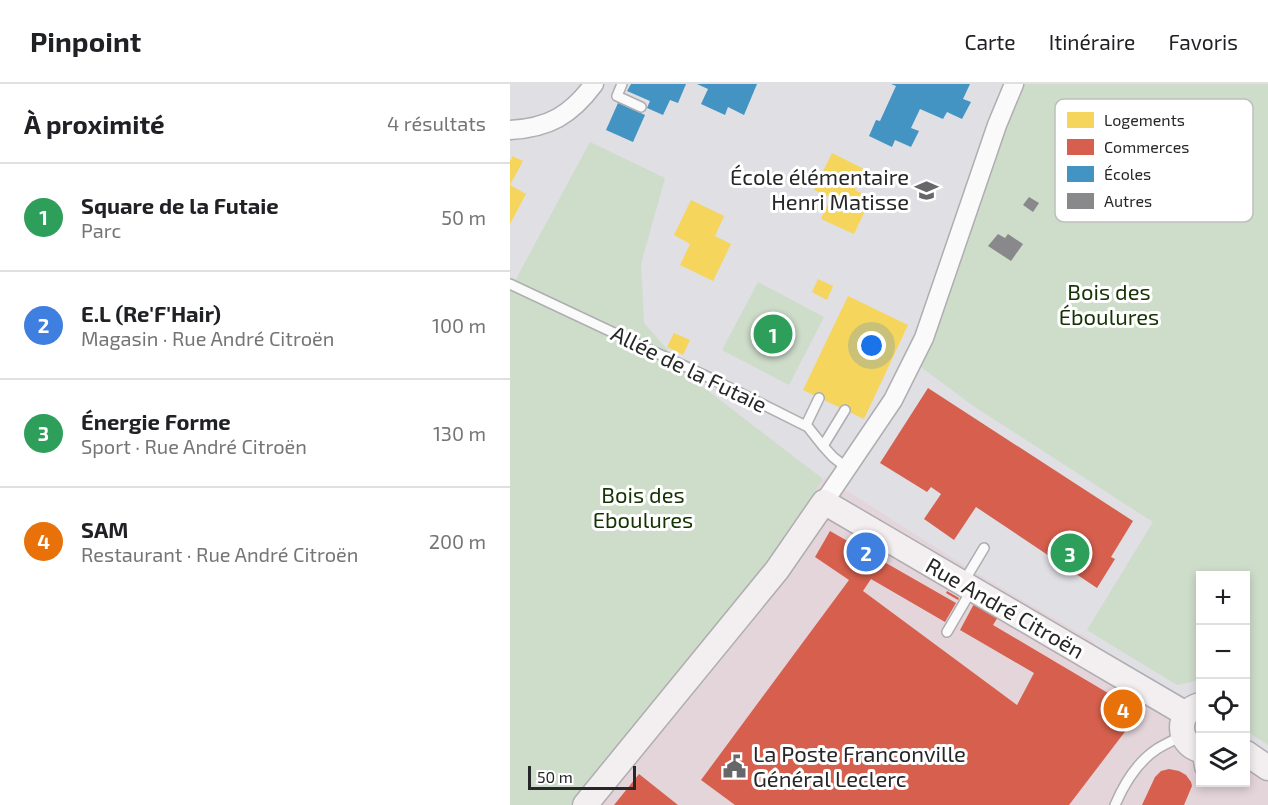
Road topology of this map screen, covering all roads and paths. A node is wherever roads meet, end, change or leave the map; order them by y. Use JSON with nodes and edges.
{"nodes":[{"id":1,"x":594,"y":84,"type":"edge"},
{"id":2,"x":622,"y":84,"type":"edge"},
{"id":3,"x":1014,"y":84,"type":"edge"},
{"id":4,"x":641,"y":107,"type":"dead end"},
{"id":5,"x":510,"y":130,"type":"edge"},
{"id":6,"x":510,"y":284,"type":"edge"},
{"id":7,"x":819,"y":398,"type":"dead end"},
{"id":8,"x":845,"y":410,"type":"dead end"},
{"id":9,"x":806,"y":425,"type":"junction"},
{"id":10,"x":823,"y":446,"type":"junction"},
{"id":11,"x":847,"y":468,"type":"junction"},
{"id":12,"x":824,"y":502,"type":"junction"},
{"id":13,"x":984,"y":548,"type":"dead end"},
{"id":14,"x":968,"y":586,"type":"junction"},
{"id":15,"x":947,"y":632,"type":"dead end"},
{"id":16,"x":1194,"y":737,"type":"edge"},
{"id":17,"x":1250,"y":756,"type":"edge"},
{"id":18,"x":1268,"y":768,"type":"edge"},
{"id":19,"x":585,"y":805,"type":"edge"},
{"id":20,"x":1115,"y":805,"type":"edge"}],
"edges":[{"from":1,"to":5,"type":"street"},
{"from":2,"to":4,"type":"lane"},
{"from":3,"to":11,"type":"street"},
{"from":6,"to":9,"type":"lane","name":"Allée de la Futaie"},
{"from":7,"to":9,"type":"lane"},
{"from":8,"to":10,"type":"lane"},
{"from":9,"to":10,"type":"lane","name":"Allée de la Futaie"},
{"from":10,"to":11,"type":"lane","name":"Allée de la Futaie"},
{"from":11,"to":12,"type":"street"},
{"from":12,"to":14,"type":"main road","name":"Rue André Citroën"},
{"from":12,"to":19,"type":"main road"},
{"from":13,"to":14,"type":"lane"},
{"from":14,"to":15,"type":"lane"},
{"from":14,"to":16,"type":"main road","name":"Rue André Citroën"},
{"from":16,"to":20,"type":"lane"},
{"from":17,"to":18,"type":"main road"}]}
